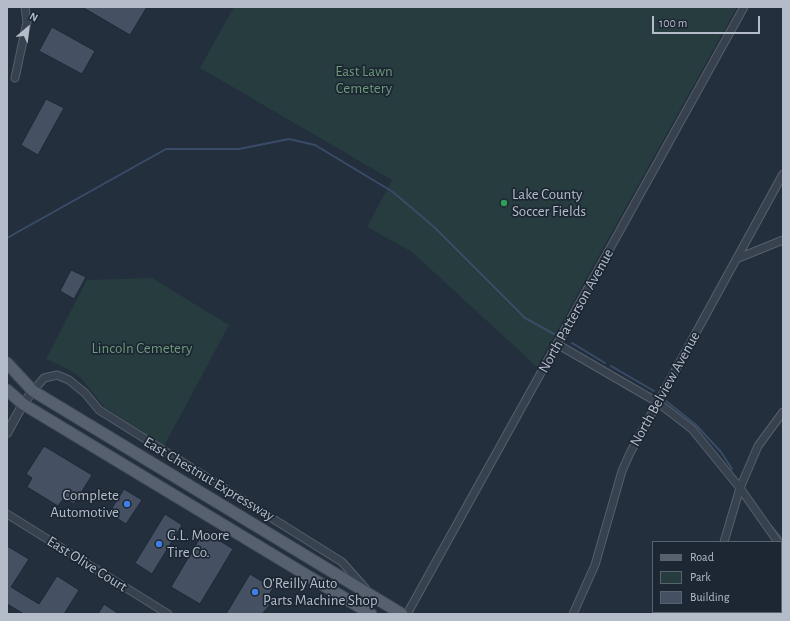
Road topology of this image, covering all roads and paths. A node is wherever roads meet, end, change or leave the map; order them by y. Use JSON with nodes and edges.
{"nodes":[{"id":1,"x":25,"y":7,"type":"edge"},
{"id":2,"x":744,"y":7,"type":"edge"},
{"id":3,"x":15,"y":78,"type":"dead end"},
{"id":4,"x":783,"y":174,"type":"edge"},
{"id":5,"x":783,"y":240,"type":"edge"},
{"id":6,"x":736,"y":259,"type":"junction"},
{"id":7,"x":557,"y":344,"type":"junction"},
{"id":8,"x":7,"y":363,"type":"edge"},
{"id":9,"x":7,"y":390,"type":"edge"},
{"id":10,"x":34,"y":390,"type":"junction"},
{"id":11,"x":657,"y":402,"type":"junction"},
{"id":12,"x":23,"y":404,"type":"junction"},
{"id":13,"x":783,"y":412,"type":"edge"},
{"id":14,"x":7,"y":433,"type":"edge"},
{"id":15,"x":740,"y":488,"type":"junction"},
{"id":16,"x":7,"y":514,"type":"edge"},
{"id":17,"x":724,"y":541,"type":"edge"},
{"id":18,"x":777,"y":541,"type":"edge"},
{"id":19,"x":372,"y":595,"type":"junction"},
{"id":20,"x":168,"y":614,"type":"edge"},
{"id":21,"x":371,"y":614,"type":"edge"},
{"id":22,"x":402,"y":614,"type":"edge"},
{"id":23,"x":407,"y":614,"type":"edge"},
{"id":24,"x":573,"y":614,"type":"edge"}],
"edges":[{"from":1,"to":3,"type":"street"},
{"from":2,"to":7,"type":"street","name":"North Patterson Avenue"},
{"from":4,"to":6,"type":"street","name":"North Belview Avenue"},
{"from":5,"to":6,"type":"street"},
{"from":6,"to":11,"type":"street","name":"North Belview Avenue"},
{"from":7,"to":11,"type":"street"},
{"from":7,"to":23,"type":"street","name":"North Patterson Avenue"},
{"from":8,"to":10,"type":"main road","name":"East Chestnut Expressway"},
{"from":9,"to":12,"type":"main road","name":"East Chestnut Expressway"},
{"from":10,"to":12,"type":"street"},
{"from":10,"to":19,"type":"main road","name":"East Chestnut Expressway"},
{"from":10,"to":19,"type":"street"},
{"from":11,"to":15,"type":"street"},
{"from":11,"to":24,"type":"street","name":"North Belview Avenue"},
{"from":12,"to":14,"type":"street"},
{"from":12,"to":21,"type":"main road","name":"East Chestnut Expressway"},
{"from":13,"to":15,"type":"street"},
{"from":15,"to":17,"type":"street"},
{"from":15,"to":18,"type":"street"},
{"from":16,"to":20,"type":"street","name":"East Olive Court"},
{"from":19,"to":22,"type":"main road","name":"East Chestnut Expressway"}]}
